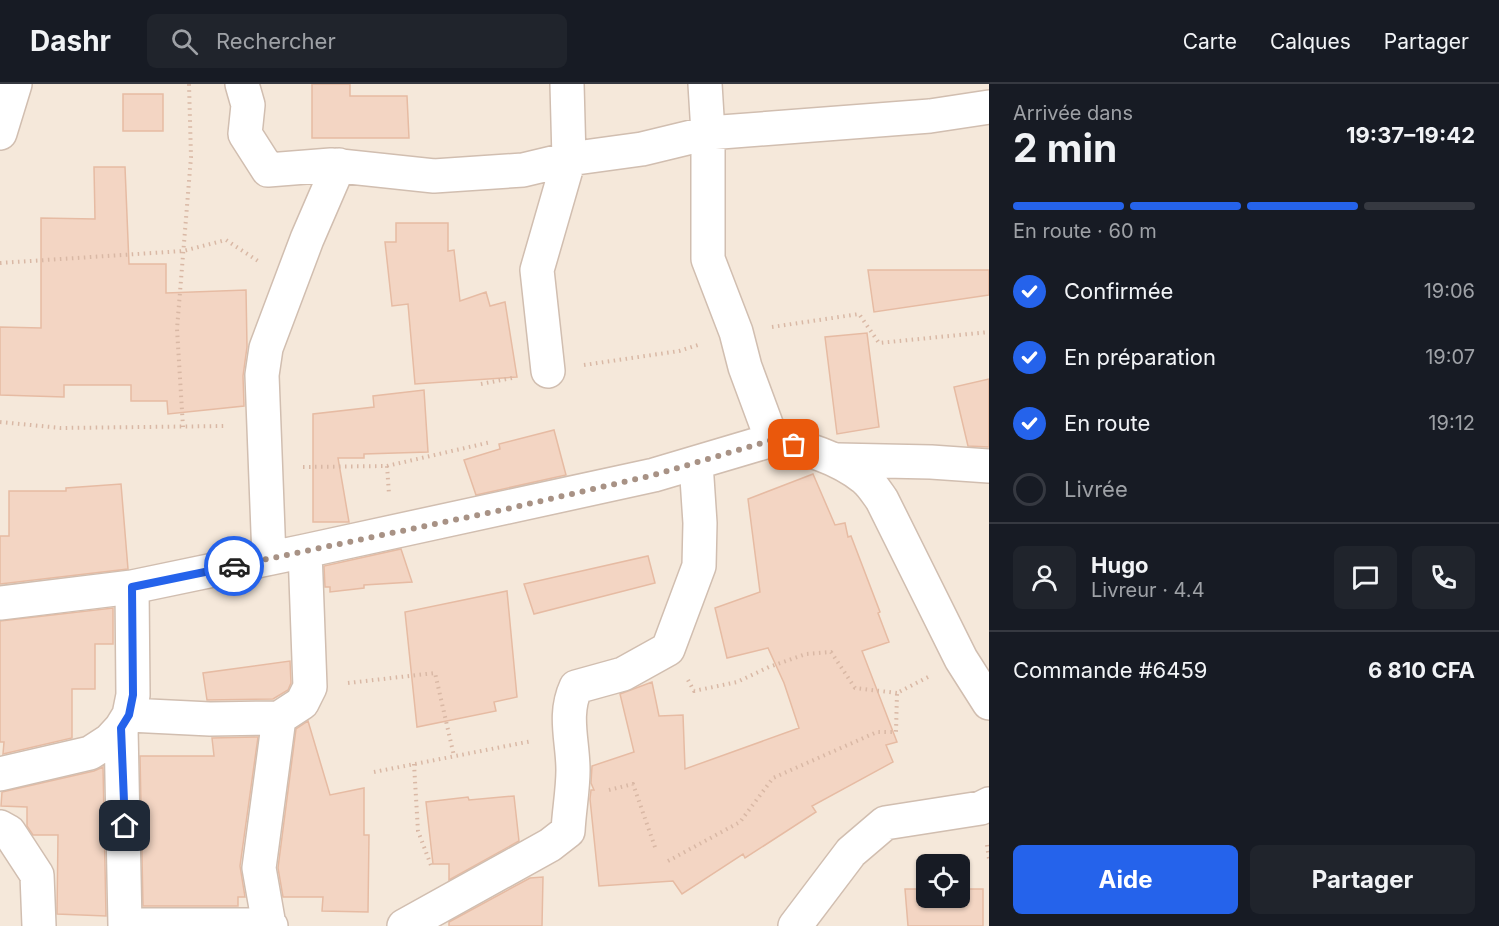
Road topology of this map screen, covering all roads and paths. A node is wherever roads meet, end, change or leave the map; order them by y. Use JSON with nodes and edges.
{"nodes":[{"id":1,"x":15,"y":84,"type":"edge"},
{"id":2,"x":189,"y":84,"type":"edge"},
{"id":3,"x":242,"y":84,"type":"edge"},
{"id":4,"x":567,"y":84,"type":"edge"},
{"id":5,"x":705,"y":84,"type":"edge"},
{"id":6,"x":989,"y":107,"type":"edge"},
{"id":7,"x":0,"y":133,"type":"edge"},
{"id":8,"x":708,"y":133,"type":"junction"},
{"id":9,"x":569,"y":159,"type":"junction"},
{"id":10,"x":339,"y":165,"type":"junction"},
{"id":11,"x":183,"y":251,"type":"junction"},
{"id":12,"x":0,"y":263,"type":"edge"},
{"id":13,"x":291,"y":283,"type":"junction"},
{"id":14,"x":548,"y":371,"type":"dead end"},
{"id":15,"x":183,"y":427,"type":"dead end"},
{"id":16,"x":772,"y":440,"type":"junction"},
{"id":17,"x":836,"y":460,"type":"junction"},
{"id":18,"x":696,"y":463,"type":"junction"},
{"id":19,"x":989,"y":466,"type":"edge"},
{"id":20,"x":304,"y":552,"type":"junction"},
{"id":21,"x":269,"y":558,"type":"junction"},
{"id":22,"x":132,"y":587,"type":"junction"},
{"id":23,"x":0,"y":603,"type":"edge"},
{"id":24,"x":668,"y":649,"type":"junction"},
{"id":25,"x":961,"y":659,"type":"junction"},
{"id":26,"x":310,"y":687,"type":"junction"},
{"id":27,"x":897,"y":693,"type":"junction"},
{"id":28,"x":989,"y":703,"type":"edge"},
{"id":29,"x":279,"y":718,"type":"junction"},
{"id":30,"x":125,"y":721,"type":"junction"},
{"id":31,"x":569,"y":734,"type":"junction"},
{"id":32,"x":454,"y":756,"type":"junction"},
{"id":33,"x":414,"y":764,"type":"junction"},
{"id":34,"x":374,"y":772,"type":"dead end"},
{"id":35,"x":0,"y":774,"type":"edge"},
{"id":36,"x":570,"y":799,"type":"junction"},
{"id":37,"x":989,"y":804,"type":"edge"},
{"id":38,"x":0,"y":827,"type":"edge"},
{"id":39,"x":656,"y":850,"type":"dead end"},
{"id":40,"x":668,"y":861,"type":"dead end"},
{"id":41,"x":424,"y":876,"type":"dead end"},
{"id":42,"x":270,"y":925,"type":"edge"},
{"id":43,"x":39,"y":926,"type":"edge"},
{"id":44,"x":404,"y":926,"type":"edge"},
{"id":45,"x":795,"y":926,"type":"edge"}],
"edges":[{"from":1,"to":7,"type":"street"},
{"from":2,"to":11,"type":"path"},
{"from":3,"to":10,"type":"street"},
{"from":4,"to":9,"type":"street"},
{"from":5,"to":8,"type":"street"},
{"from":6,"to":8,"type":"street"},
{"from":8,"to":9,"type":"street"},
{"from":8,"to":16,"type":"street"},
{"from":9,"to":10,"type":"street"},
{"from":9,"to":14,"type":"street"},
{"from":10,"to":13,"type":"street"},
{"from":11,"to":12,"type":"path"},
{"from":11,"to":13,"type":"path"},
{"from":11,"to":15,"type":"path"},
{"from":13,"to":21,"type":"street"},
{"from":16,"to":17,"type":"street"},
{"from":16,"to":18,"type":"street"},
{"from":17,"to":19,"type":"street"},
{"from":17,"to":25,"type":"street"},
{"from":18,"to":20,"type":"street"},
{"from":18,"to":24,"type":"street"},
{"from":20,"to":21,"type":"street"},
{"from":20,"to":26,"type":"street"},
{"from":21,"to":22,"type":"street"},
{"from":22,"to":23,"type":"street"},
{"from":22,"to":30,"type":"street"},
{"from":24,"to":27,"type":"path"},
{"from":24,"to":31,"type":"street"},
{"from":25,"to":27,"type":"path"},
{"from":25,"to":28,"type":"street"},
{"from":26,"to":29,"type":"street"},
{"from":26,"to":32,"type":"path"},
{"from":27,"to":40,"type":"path"},
{"from":29,"to":30,"type":"street"},
{"from":29,"to":42,"type":"street"},
{"from":30,"to":35,"type":"street"},
{"from":30,"to":42,"type":"street"},
{"from":31,"to":32,"type":"path"},
{"from":31,"to":36,"type":"street"},
{"from":32,"to":33,"type":"path"},
{"from":33,"to":34,"type":"path"},
{"from":33,"to":41,"type":"path"},
{"from":36,"to":39,"type":"path"},
{"from":36,"to":44,"type":"street"},
{"from":37,"to":45,"type":"street"},
{"from":38,"to":43,"type":"street"}]}
